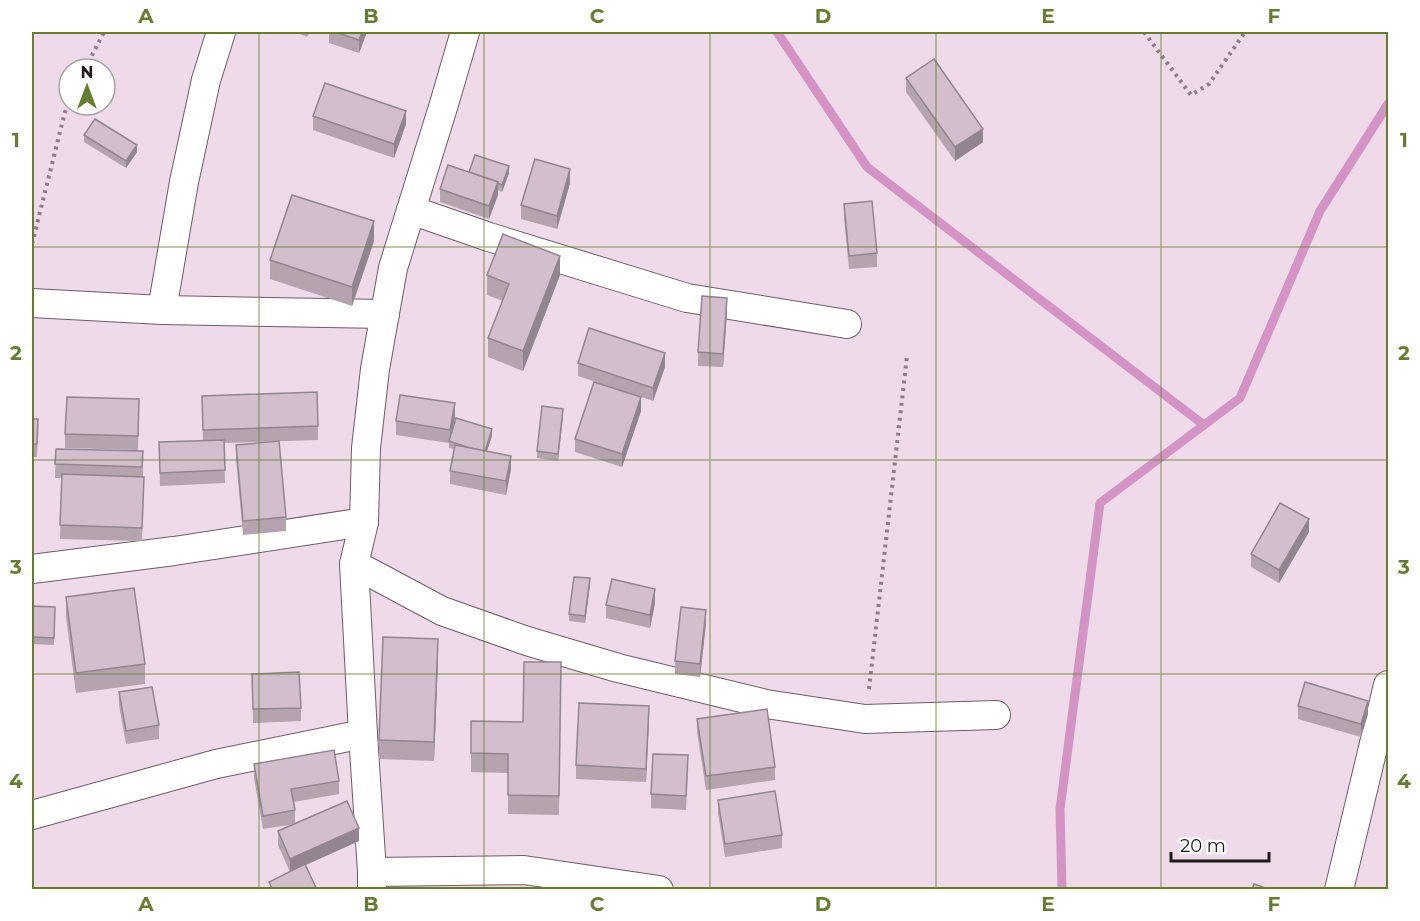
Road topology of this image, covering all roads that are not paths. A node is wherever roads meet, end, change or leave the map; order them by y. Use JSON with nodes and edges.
{"nodes":[{"id":1,"x":221,"y":32,"type":"edge"},
{"id":2,"x":465,"y":32,"type":"edge"},
{"id":3,"x":411,"y":210,"type":"junction"},
{"id":4,"x":32,"y":303,"type":"edge"},
{"id":5,"x":162,"y":310,"type":"junction"},
{"id":6,"x":385,"y":314,"type":"junction"},
{"id":7,"x":847,"y":324,"type":"dead end"},
{"id":8,"x":364,"y":522,"type":"junction"},
{"id":9,"x":354,"y":564,"type":"junction"},
{"id":10,"x":32,"y":568,"type":"edge"},
{"id":11,"x":1389,"y":685,"type":"edge"},
{"id":12,"x":996,"y":715,"type":"dead end"},
{"id":13,"x":363,"y":734,"type":"junction"},
{"id":14,"x":32,"y":815,"type":"edge"},
{"id":15,"x":372,"y":881,"type":"edge"},
{"id":16,"x":659,"y":890,"type":"edge"},
{"id":17,"x":1339,"y":890,"type":"edge"}],
"edges":[{"from":1,"to":5,"type":"street"},
{"from":2,"to":3,"type":"street"},
{"from":3,"to":6,"type":"street"},
{"from":3,"to":7,"type":"street"},
{"from":4,"to":5,"type":"street"},
{"from":5,"to":6,"type":"street"},
{"from":6,"to":8,"type":"street"},
{"from":8,"to":9,"type":"street"},
{"from":8,"to":10,"type":"street"},
{"from":9,"to":12,"type":"street"},
{"from":9,"to":13,"type":"street"},
{"from":11,"to":17,"type":"street"},
{"from":13,"to":14,"type":"street"},
{"from":13,"to":15,"type":"street"},
{"from":15,"to":16,"type":"street"}]}
